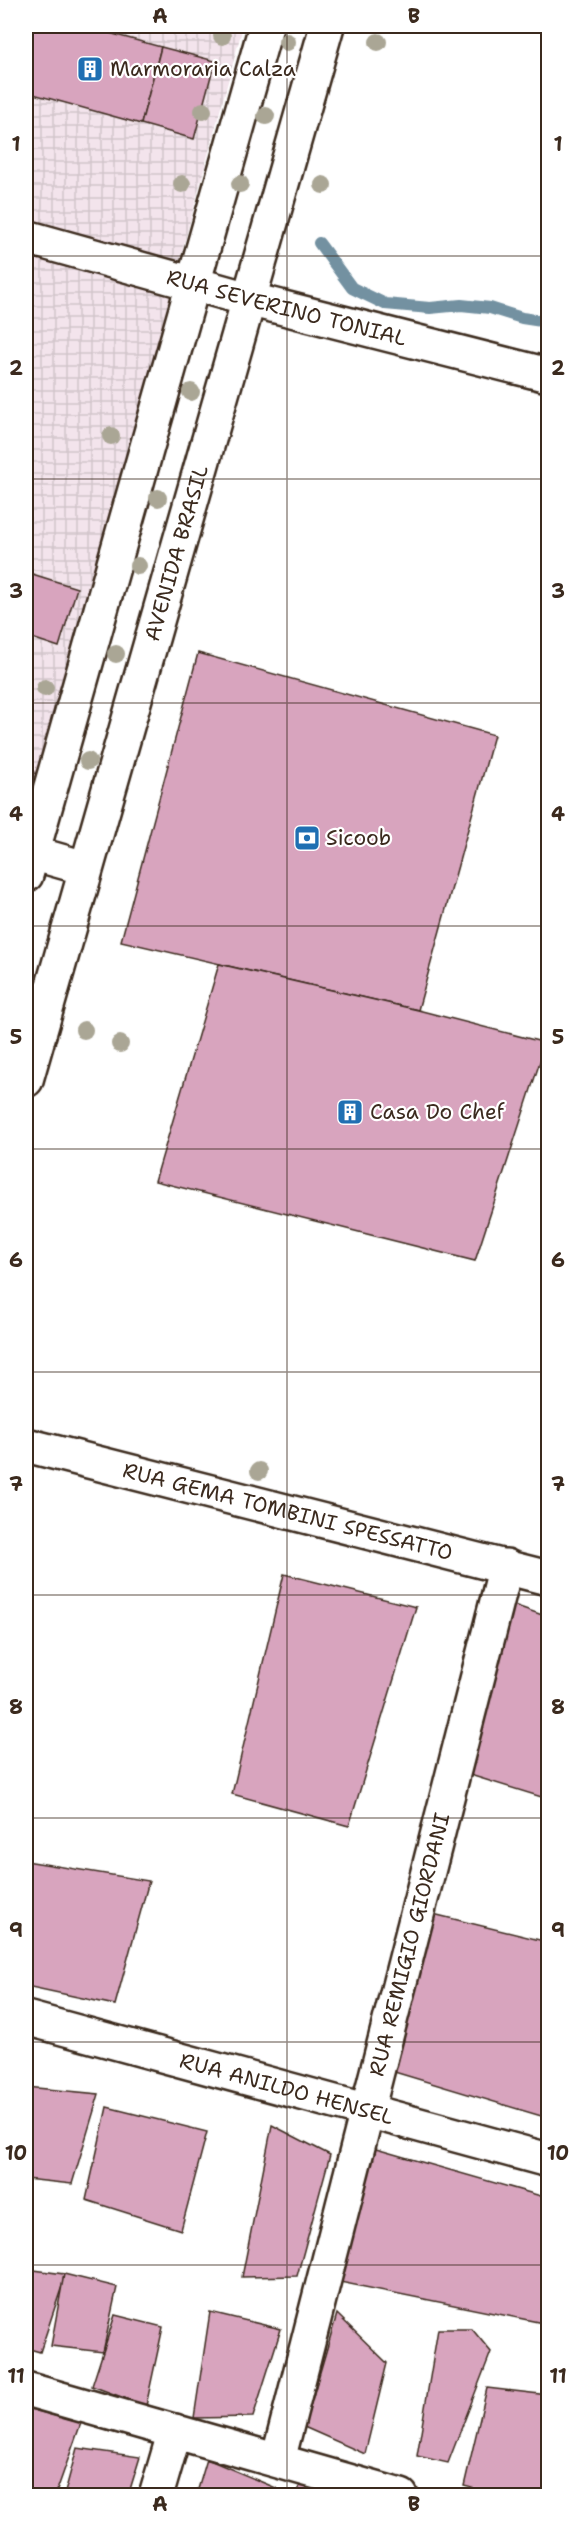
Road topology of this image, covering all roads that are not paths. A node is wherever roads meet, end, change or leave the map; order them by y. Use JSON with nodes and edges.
{"nodes":[{"id":1,"x":266,"y":26,"type":"edge"},
{"id":2,"x":327,"y":26,"type":"edge"},
{"id":3,"x":26,"y":237,"type":"edge"},
{"id":4,"x":193,"y":284,"type":"junction"},
{"id":5,"x":248,"y":299,"type":"junction"},
{"id":6,"x":549,"y":375,"type":"edge"},
{"id":7,"x":28,"y":864,"type":"edge"},
{"id":8,"x":85,"y":868,"type":"junction"},
{"id":9,"x":26,"y":1080,"type":"edge"},
{"id":10,"x":26,"y":1445,"type":"edge"},
{"id":11,"x":506,"y":1566,"type":"junction"},
{"id":12,"x":549,"y":1578,"type":"edge"},
{"id":13,"x":26,"y":2018,"type":"edge"},
{"id":14,"x":369,"y":2110,"type":"junction"},
{"id":15,"x":549,"y":2160,"type":"edge"},
{"id":16,"x":26,"y":2389,"type":"edge"},
{"id":17,"x":175,"y":2431,"type":"junction"},
{"id":18,"x":278,"y":2460,"type":"junction"},
{"id":19,"x":156,"y":2496,"type":"edge"},
{"id":20,"x":401,"y":2496,"type":"edge"}],
"edges":[{"from":1,"to":4,"type":"street"},
{"from":2,"to":5,"type":"street","name":"AVENIDA BRASIL"},
{"from":3,"to":4,"type":"street","name":"RUA SEVERINO TONIAL"},
{"from":4,"to":5,"type":"street","name":"RUA SEVERINO TONIAL"},
{"from":4,"to":7,"type":"street"},
{"from":5,"to":6,"type":"street","name":"RUA SEVERINO TONIAL"},
{"from":5,"to":8,"type":"street","name":"AVENIDA BRASIL"},
{"from":7,"to":8,"type":"street"},
{"from":8,"to":9,"type":"street","name":"AVENIDA BRASIL"},
{"from":10,"to":11,"type":"street","name":"RUA GEMA TOMBINI SPESSATTO"},
{"from":11,"to":12,"type":"street","name":"RUA GEMA TOMBINI SPESSATTO"},
{"from":11,"to":14,"type":"street","name":"RUA REMIGIO GIORDANI"},
{"from":13,"to":14,"type":"street","name":"RUA ANILDO HENSEL"},
{"from":14,"to":15,"type":"street","name":"RUA ANILDO HENSEL"},
{"from":14,"to":18,"type":"street","name":"RUA REMIGIO GIORDANI"},
{"from":16,"to":17,"type":"street"},
{"from":17,"to":18,"type":"street"},
{"from":17,"to":19,"type":"street"},
{"from":18,"to":20,"type":"street"}]}
